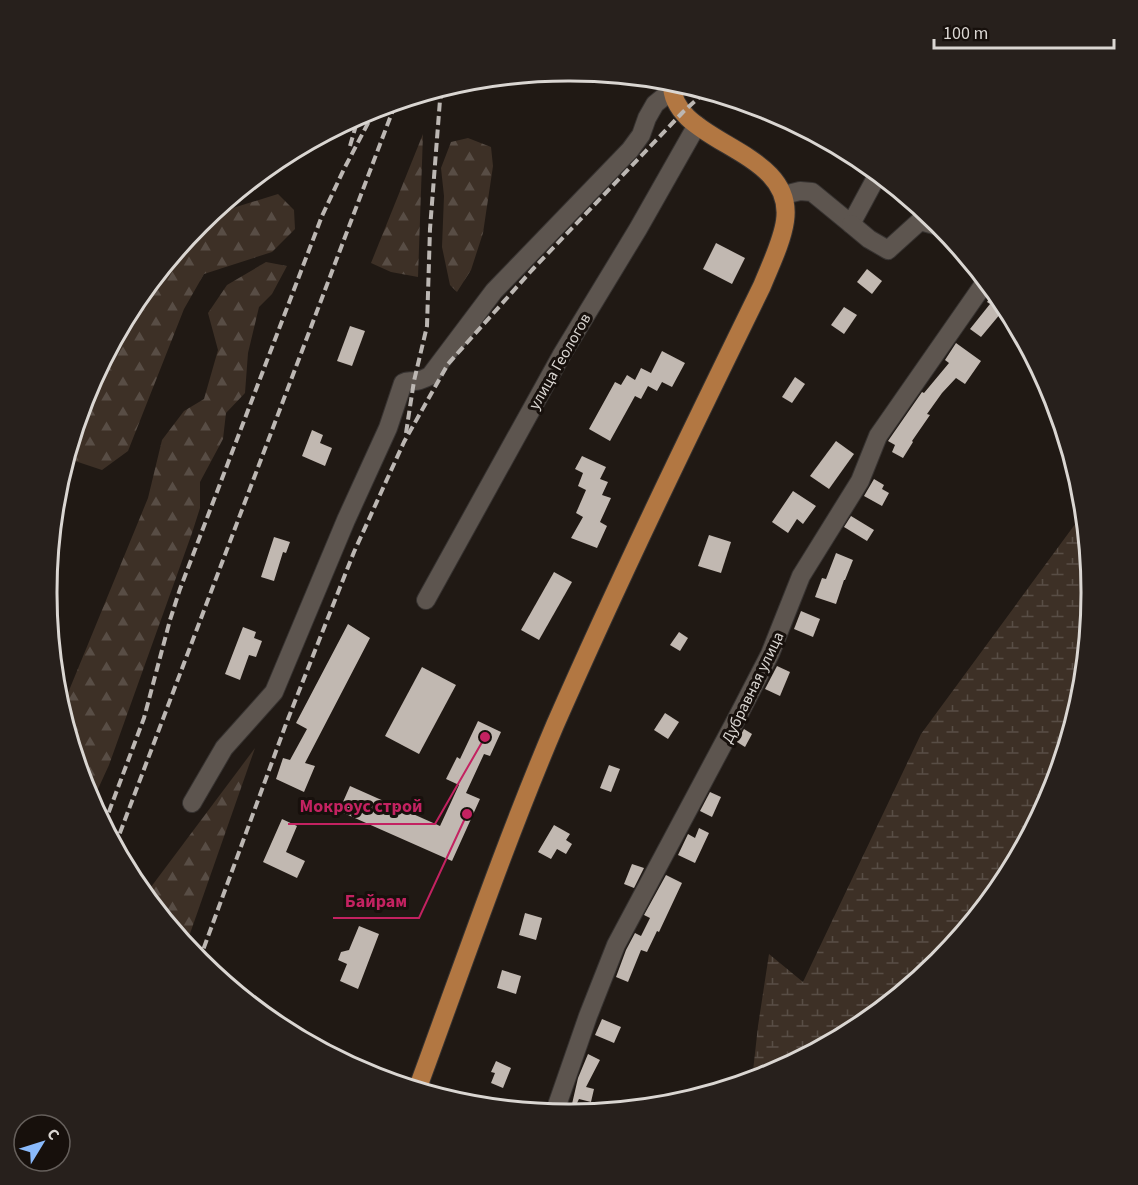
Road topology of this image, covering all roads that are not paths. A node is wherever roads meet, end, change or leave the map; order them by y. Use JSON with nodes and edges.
{"nodes":[{"id":1,"x":668,"y":90,"type":"edge"},
{"id":2,"x":673,"y":91,"type":"edge"},
{"id":3,"x":697,"y":125,"type":"junction"},
{"id":4,"x":874,"y":181,"type":"edge"},
{"id":5,"x":784,"y":195,"type":"junction"},
{"id":6,"x":920,"y":220,"type":"edge"},
{"id":7,"x":851,"y":224,"type":"junction"},
{"id":8,"x":981,"y":289,"type":"edge"},
{"id":9,"x":426,"y":600,"type":"dead end"},
{"id":10,"x":192,"y":803,"type":"dead end"},
{"id":11,"x":420,"y":1082,"type":"edge"},
{"id":12,"x":558,"y":1104,"type":"edge"}],
"edges":[{"from":1,"to":10,"type":"street"},
{"from":2,"to":3,"type":"main road"},
{"from":3,"to":5,"type":"main road"},
{"from":3,"to":9,"type":"street","name":"улица Геологов"},
{"from":4,"to":7,"type":"street"},
{"from":5,"to":7,"type":"street"},
{"from":5,"to":11,"type":"main road"},
{"from":6,"to":7,"type":"street"},
{"from":8,"to":12,"type":"street","name":"Дубравная улица"}]}
